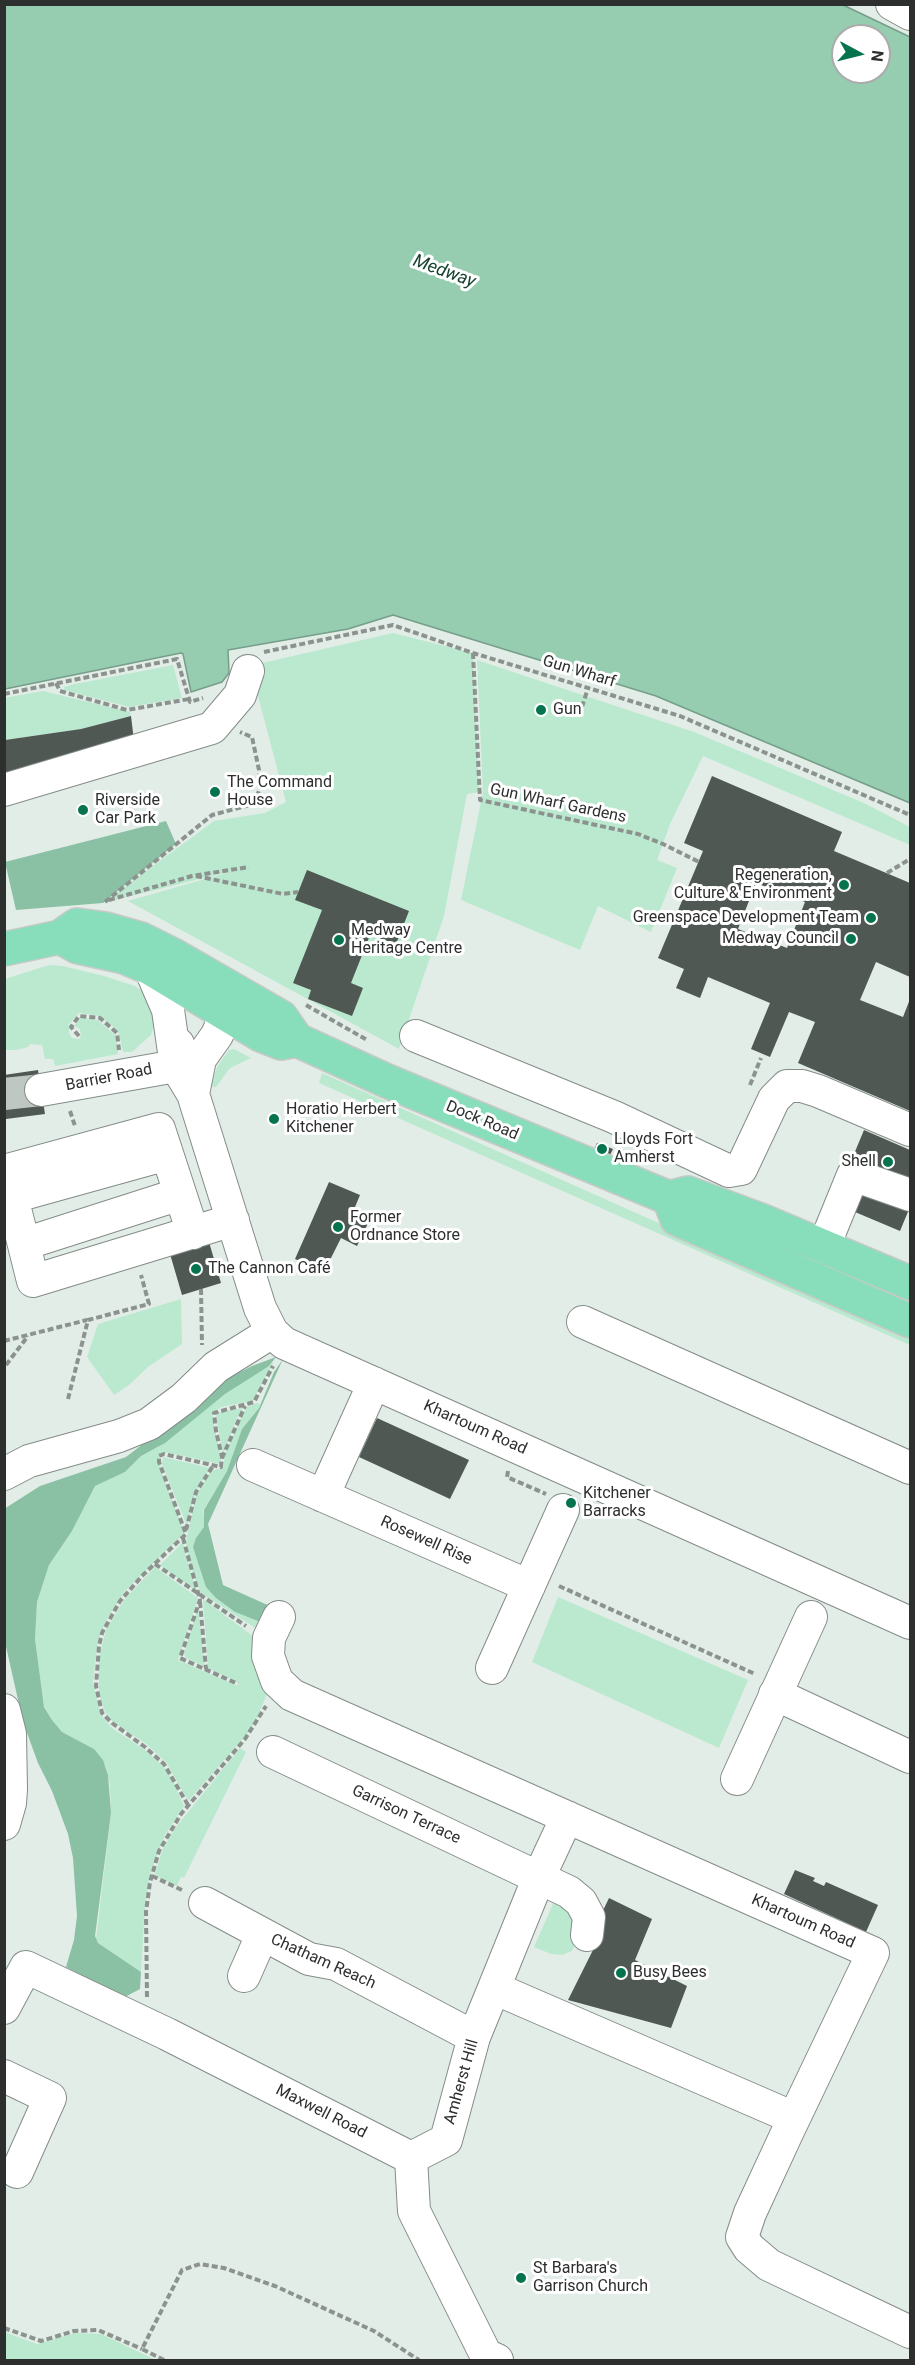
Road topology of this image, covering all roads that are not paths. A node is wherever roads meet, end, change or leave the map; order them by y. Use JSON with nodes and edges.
{"nodes":[{"id":1,"x":892,"y":4,"type":"edge"},
{"id":2,"x":910,"y":14,"type":"edge"},
{"id":3,"x":248,"y":671,"type":"road end"},
{"id":4,"x":4,"y":790,"type":"edge"},
{"id":5,"x":60,"y":937,"type":"junction"},
{"id":6,"x":4,"y":949,"type":"edge"},
{"id":7,"x":150,"y":969,"type":"junction"},
{"id":8,"x":218,"y":1000,"type":"junction"},
{"id":9,"x":416,"y":1035,"type":"dead end"},
{"id":10,"x":176,"y":1066,"type":"junction"},
{"id":11,"x":49,"y":1089,"type":"tunnel mouth"},
{"id":12,"x":194,"y":1094,"type":"junction"},
{"id":13,"x":910,"y":1130,"type":"edge"},
{"id":14,"x":167,"y":1154,"type":"junction"},
{"id":15,"x":4,"y":1171,"type":"edge"},
{"id":16,"x":180,"y":1194,"type":"junction"},
{"id":17,"x":910,"y":1195,"type":"edge"},
{"id":18,"x":669,"y":1198,"type":"junction"},
{"id":19,"x":10,"y":1212,"type":"edge"},
{"id":20,"x":232,"y":1220,"type":"junction"},
{"id":21,"x":193,"y":1233,"type":"junction"},
{"id":22,"x":24,"y":1244,"type":"junction"},
{"id":23,"x":824,"y":1246,"type":"junction"},
{"id":24,"x":811,"y":1278,"type":"junction"},
{"id":25,"x":910,"y":1283,"type":"edge"},
{"id":26,"x":910,"y":1321,"type":"edge"},
{"id":27,"x":583,"y":1322,"type":"dead end"},
{"id":28,"x":281,"y":1338,"type":"junction"},
{"id":29,"x":374,"y":1383,"type":"junction"},
{"id":30,"x":253,"y":1465,"type":"dead end"},
{"id":31,"x":910,"y":1468,"type":"edge"},
{"id":32,"x":4,"y":1474,"type":"edge"},
{"id":33,"x":323,"y":1496,"type":"junction"},
{"id":34,"x":551,"y":1501,"type":"road end"},
{"id":35,"x":544,"y":1586,"type":"junction"},
{"id":36,"x":907,"y":1613,"type":"edge"},
{"id":37,"x":811,"y":1617,"type":"dead end"},
{"id":38,"x":274,"y":1629,"type":"road end"},
{"id":39,"x":492,"y":1668,"type":"dead end"},
{"id":40,"x":765,"y":1684,"type":"junction"},
{"id":41,"x":5,"y":1718,"type":"edge"},
{"id":42,"x":273,"y":1752,"type":"dead end"},
{"id":43,"x":910,"y":1756,"type":"edge"},
{"id":44,"x":737,"y":1779,"type":"dead end"},
{"id":45,"x":567,"y":1817,"type":"junction"},
{"id":46,"x":4,"y":1824,"type":"edge"},
{"id":47,"x":539,"y":1877,"type":"junction"},
{"id":48,"x":205,"y":1903,"type":"road end"},
{"id":49,"x":262,"y":1935,"type":"junction"},
{"id":50,"x":587,"y":1935,"type":"dead end"},
{"id":51,"x":244,"y":1976,"type":"dead end"},
{"id":52,"x":494,"y":1988,"type":"junction"},
{"id":53,"x":4,"y":2008,"type":"edge"},
{"id":54,"x":474,"y":2037,"type":"junction"},
{"id":55,"x":4,"y":2076,"type":"edge"},
{"id":56,"x":794,"y":2118,"type":"junction"},
{"id":57,"x":411,"y":2158,"type":"junction"},
{"id":58,"x":17,"y":2172,"type":"dead end"},
{"id":59,"x":910,"y":2332,"type":"edge"},
{"id":60,"x":497,"y":2361,"type":"edge"}],
"edges":[{"from":1,"to":2,"type":"street"},
{"from":3,"to":4,"type":"street"},
{"from":5,"to":6,"type":"main road","name":"Dock Road"},
{"from":5,"to":7,"type":"main road","name":"Dock Road"},
{"from":5,"to":8,"type":"main road","name":"Dock Road"},
{"from":7,"to":8,"type":"main road","name":"Dock Road"},
{"from":7,"to":10,"type":"street"},
{"from":8,"to":10,"type":"street"},
{"from":8,"to":12,"type":"street"},
{"from":8,"to":18,"type":"main road","name":"Dock Road"},
{"from":9,"to":13,"type":"street"},
{"from":10,"to":11,"type":"street","name":"Barrier Road"},
{"from":10,"to":12,"type":"street"},
{"from":12,"to":20,"type":"street"},
{"from":14,"to":15,"type":"street"},
{"from":14,"to":16,"type":"street"},
{"from":14,"to":19,"type":"street"},
{"from":16,"to":21,"type":"street"},
{"from":16,"to":22,"type":"street"},
{"from":17,"to":23,"type":"street"},
{"from":18,"to":23,"type":"main road","name":"Dock Road"},
{"from":18,"to":24,"type":"main road"},
{"from":19,"to":22,"type":"street"},
{"from":20,"to":21,"type":"street"},
{"from":20,"to":28,"type":"street"},
{"from":21,"to":22,"type":"street"},
{"from":23,"to":24,"type":"main road"},
{"from":23,"to":25,"type":"main road","name":"Dock Road"},
{"from":24,"to":26,"type":"main road"},
{"from":27,"to":31,"type":"street"},
{"from":28,"to":29,"type":"street","name":"Khartoum Road"},
{"from":28,"to":32,"type":"street"},
{"from":29,"to":33,"type":"street"},
{"from":29,"to":36,"type":"street","name":"Khartoum Road"},
{"from":30,"to":33,"type":"street","name":"Rosewell Rise"},
{"from":33,"to":35,"type":"street","name":"Rosewell Rise"},
{"from":34,"to":35,"type":"street"},
{"from":35,"to":39,"type":"street"},
{"from":37,"to":40,"type":"street"},
{"from":38,"to":45,"type":"street","name":"Khartoum Road"},
{"from":40,"to":43,"type":"street"},
{"from":40,"to":44,"type":"street"},
{"from":41,"to":46,"type":"street"},
{"from":42,"to":47,"type":"street","name":"Garrison Terrace"},
{"from":45,"to":47,"type":"street"},
{"from":45,"to":56,"type":"street","name":"Khartoum Road"},
{"from":47,"to":50,"type":"street","name":"Garrison Terrace"},
{"from":47,"to":52,"type":"street"},
{"from":48,"to":49,"type":"street","name":"Chatham Reach"},
{"from":49,"to":51,"type":"street"},
{"from":49,"to":54,"type":"street","name":"Chatham Reach"},
{"from":52,"to":54,"type":"street","name":"Amherst Hill"},
{"from":52,"to":56,"type":"street"},
{"from":53,"to":57,"type":"street","name":"Maxwell Road"},
{"from":54,"to":57,"type":"street","name":"Amherst Hill"},
{"from":55,"to":58,"type":"street"},
{"from":56,"to":59,"type":"street","name":"Khartoum Road"},
{"from":57,"to":60,"type":"street"}]}
